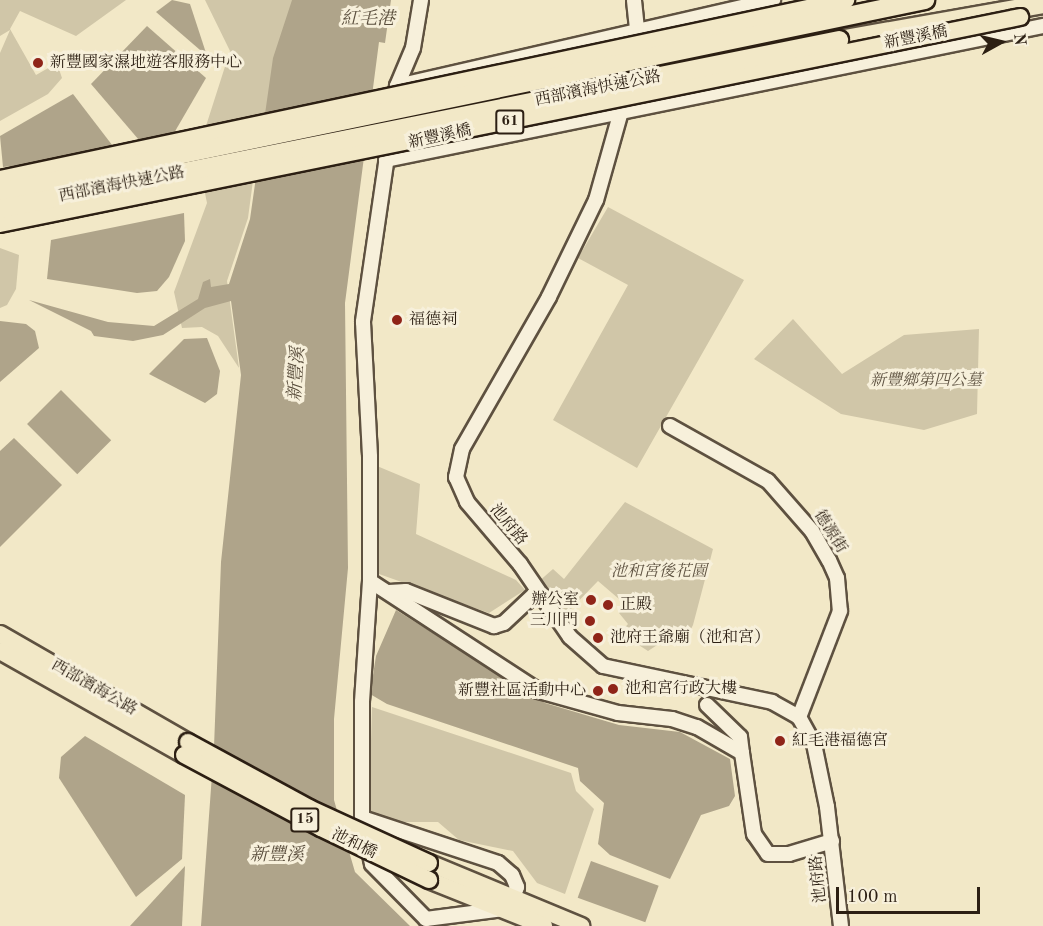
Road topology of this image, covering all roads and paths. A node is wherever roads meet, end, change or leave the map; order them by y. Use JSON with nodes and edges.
{"nodes":[{"id":1,"x":421,"y":0,"type":"edge"},
{"id":2,"x":634,"y":0,"type":"edge"},
{"id":3,"x":772,"y":0,"type":"edge"},
{"id":4,"x":846,"y":0,"type":"edge"},
{"id":5,"x":925,"y":0,"type":"edge"},
{"id":6,"x":1043,"y":4,"type":"edge"},
{"id":7,"x":1020,"y":9,"type":"edge"},
{"id":8,"x":1043,"y":13,"type":"edge"},
{"id":9,"x":1043,"y":26,"type":"edge"},
{"id":10,"x":637,"y":29,"type":"junction"},
{"id":11,"x":839,"y":40,"type":"junction"},
{"id":12,"x":433,"y":78,"type":"junction"},
{"id":13,"x":397,"y":86,"type":"junction"},
{"id":14,"x":624,"y":112,"type":"junction"},
{"id":15,"x":446,"y":149,"type":"junction"},
{"id":16,"x":386,"y":160,"type":"junction"},
{"id":17,"x":0,"y":179,"type":"edge"},
{"id":18,"x":0,"y":192,"type":"edge"},
{"id":19,"x":0,"y":208,"type":"edge"},
{"id":20,"x":0,"y":224,"type":"edge"},
{"id":21,"x":670,"y":426,"type":"dead end"},
{"id":22,"x":370,"y":581,"type":"junction"},
{"id":23,"x":389,"y":592,"type":"junction"},
{"id":24,"x":537,"y":592,"type":"junction"},
{"id":25,"x":0,"y":634,"type":"edge"},
{"id":26,"x":0,"y":651,"type":"edge"},
{"id":27,"x":711,"y":688,"type":"junction"},
{"id":28,"x":707,"y":705,"type":"junction"},
{"id":29,"x":799,"y":717,"type":"junction"},
{"id":30,"x":697,"y":727,"type":"junction"},
{"id":31,"x":186,"y":748,"type":"junction"},
{"id":32,"x":742,"y":753,"type":"junction"},
{"id":33,"x":362,"y":818,"type":"junction"},
{"id":34,"x":384,"y":828,"type":"junction"},
{"id":35,"x":832,"y":841,"type":"junction"},
{"id":36,"x":368,"y":846,"type":"junction"},
{"id":37,"x":508,"y":904,"type":"junction"},
{"id":38,"x":544,"y":926,"type":"edge"},
{"id":39,"x":581,"y":926,"type":"edge"},
{"id":40,"x":841,"y":926,"type":"edge"}],
"edges":[{"from":1,"to":13,"type":"street"},
{"from":2,"to":10,"type":"street","name":"池府路"},
{"from":3,"to":10,"type":"street"},
{"from":4,"to":17,"type":"main road","bridge":true},
{"from":5,"to":18,"type":"highway","name":"西部濱海快速公路","number":"61","bridge":true},
{"from":6,"to":11,"type":"highway"},
{"from":7,"to":8,"type":"main road","number":"61"},
{"from":7,"to":11,"type":"highway","name":"西部濱海快速公路","number":"61"},
{"from":7,"to":20,"type":"main road","name":"新豐溪橋","number":"61","bridge":true},
{"from":9,"to":14,"type":"street"},
{"from":10,"to":12,"type":"street"},
{"from":10,"to":14,"type":"street","name":"池府路"},
{"from":11,"to":19,"type":"highway","name":"西部濱海快速公路","number":"61","bridge":true},
{"from":12,"to":13,"type":"street"},
{"from":12,"to":15,"type":"street"},
{"from":13,"to":16,"type":"street"},
{"from":14,"to":15,"type":"street"},
{"from":14,"to":24,"type":"street","name":"池府路"},
{"from":15,"to":16,"type":"street"},
{"from":16,"to":22,"type":"street"},
{"from":21,"to":29,"type":"street","name":"德源街"},
{"from":22,"to":23,"type":"street"},
{"from":22,"to":33,"type":"street"},
{"from":23,"to":24,"type":"street"},
{"from":23,"to":30,"type":"street"},
{"from":24,"to":27,"type":"street","name":"池府路"},
{"from":25,"to":31,"type":"main road","name":"西部濱海公路","number":"15"},
{"from":26,"to":31,"type":"main road","name":"西部濱海公路","number":"15"},
{"from":27,"to":28,"type":"street"},
{"from":27,"to":29,"type":"street","name":"池府路"},
{"from":28,"to":30,"type":"street"},
{"from":28,"to":32,"type":"street"},
{"from":29,"to":35,"type":"street","name":"池府路"},
{"from":30,"to":32,"type":"street"},
{"from":31,"to":37,"type":"main road","name":"池和橋","number":"15","bridge":true},
{"from":32,"to":35,"type":"street"},
{"from":33,"to":34,"type":"street"},
{"from":33,"to":36,"type":"street"},
{"from":34,"to":36,"type":"street"},
{"from":34,"to":37,"type":"street"},
{"from":35,"to":40,"type":"street","name":"池府路"},
{"from":36,"to":37,"type":"street"},
{"from":37,"to":38,"type":"main road","number":"15"},
{"from":37,"to":39,"type":"main road","number":"15"}]}
